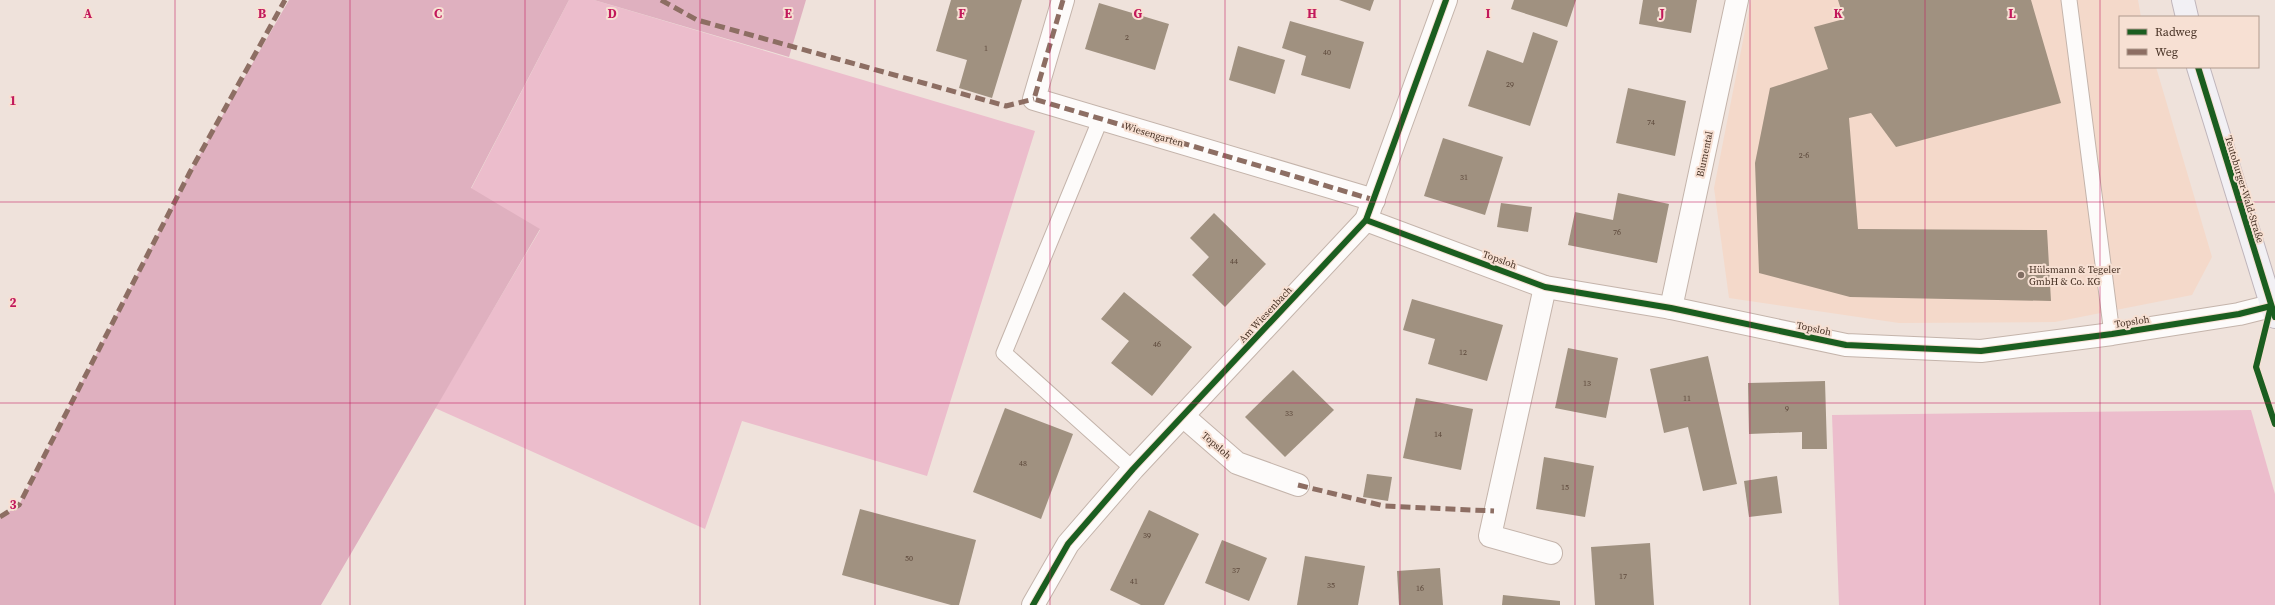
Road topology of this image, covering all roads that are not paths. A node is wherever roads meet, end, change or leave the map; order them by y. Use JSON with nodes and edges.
{"nodes":[{"id":1,"x":1063,"y":0,"type":"edge"},
{"id":2,"x":1446,"y":0,"type":"edge"},
{"id":3,"x":1737,"y":0,"type":"edge"},
{"id":4,"x":2069,"y":0,"type":"edge"},
{"id":5,"x":2183,"y":0,"type":"edge"},
{"id":6,"x":2187,"y":16,"type":"edge"},
{"id":7,"x":2198,"y":68,"type":"edge"},
{"id":8,"x":1101,"y":118,"type":"junction"},
{"id":9,"x":1370,"y":210,"type":"junction"},
{"id":10,"x":1545,"y":286,"type":"junction"},
{"id":11,"x":1671,"y":308,"type":"junction"},
{"id":12,"x":2273,"y":312,"type":"edge"},
{"id":13,"x":2112,"y":334,"type":"junction"},
{"id":14,"x":1183,"y":416,"type":"junction"},
{"id":15,"x":1133,"y":469,"type":"junction"},
{"id":16,"x":1298,"y":485,"type":"dead end"},
{"id":17,"x":1551,"y":553,"type":"dead end"},
{"id":18,"x":1033,"y":605,"type":"edge"}],
"edges":[{"from":1,"to":8,"type":"street","name":"Wiesengarten"},
{"from":2,"to":9,"type":"street","name":"Am Wiesenbach"},
{"from":3,"to":11,"type":"street","name":"Blumental"},
{"from":4,"to":13,"type":"lane"},
{"from":5,"to":6,"type":"main road"},
{"from":7,"to":12,"type":"main road","name":"Teutoburger-Wald-Straße"},
{"from":8,"to":9,"type":"street","name":"Wiesengarten"},
{"from":8,"to":15,"type":"lane"},
{"from":9,"to":10,"type":"street","name":"Topsloh"},
{"from":9,"to":14,"type":"street","name":"Am Wiesenbach"},
{"from":10,"to":11,"type":"street","name":"Topsloh"},
{"from":10,"to":17,"type":"street"},
{"from":11,"to":13,"type":"street","name":"Topsloh"},
{"from":12,"to":13,"type":"street","name":"Topsloh"},
{"from":14,"to":15,"type":"street","name":"Am Wiesenbach"},
{"from":14,"to":16,"type":"street","name":"Topsloh"},
{"from":15,"to":18,"type":"street","name":"Am Wiesenbach"}]}
